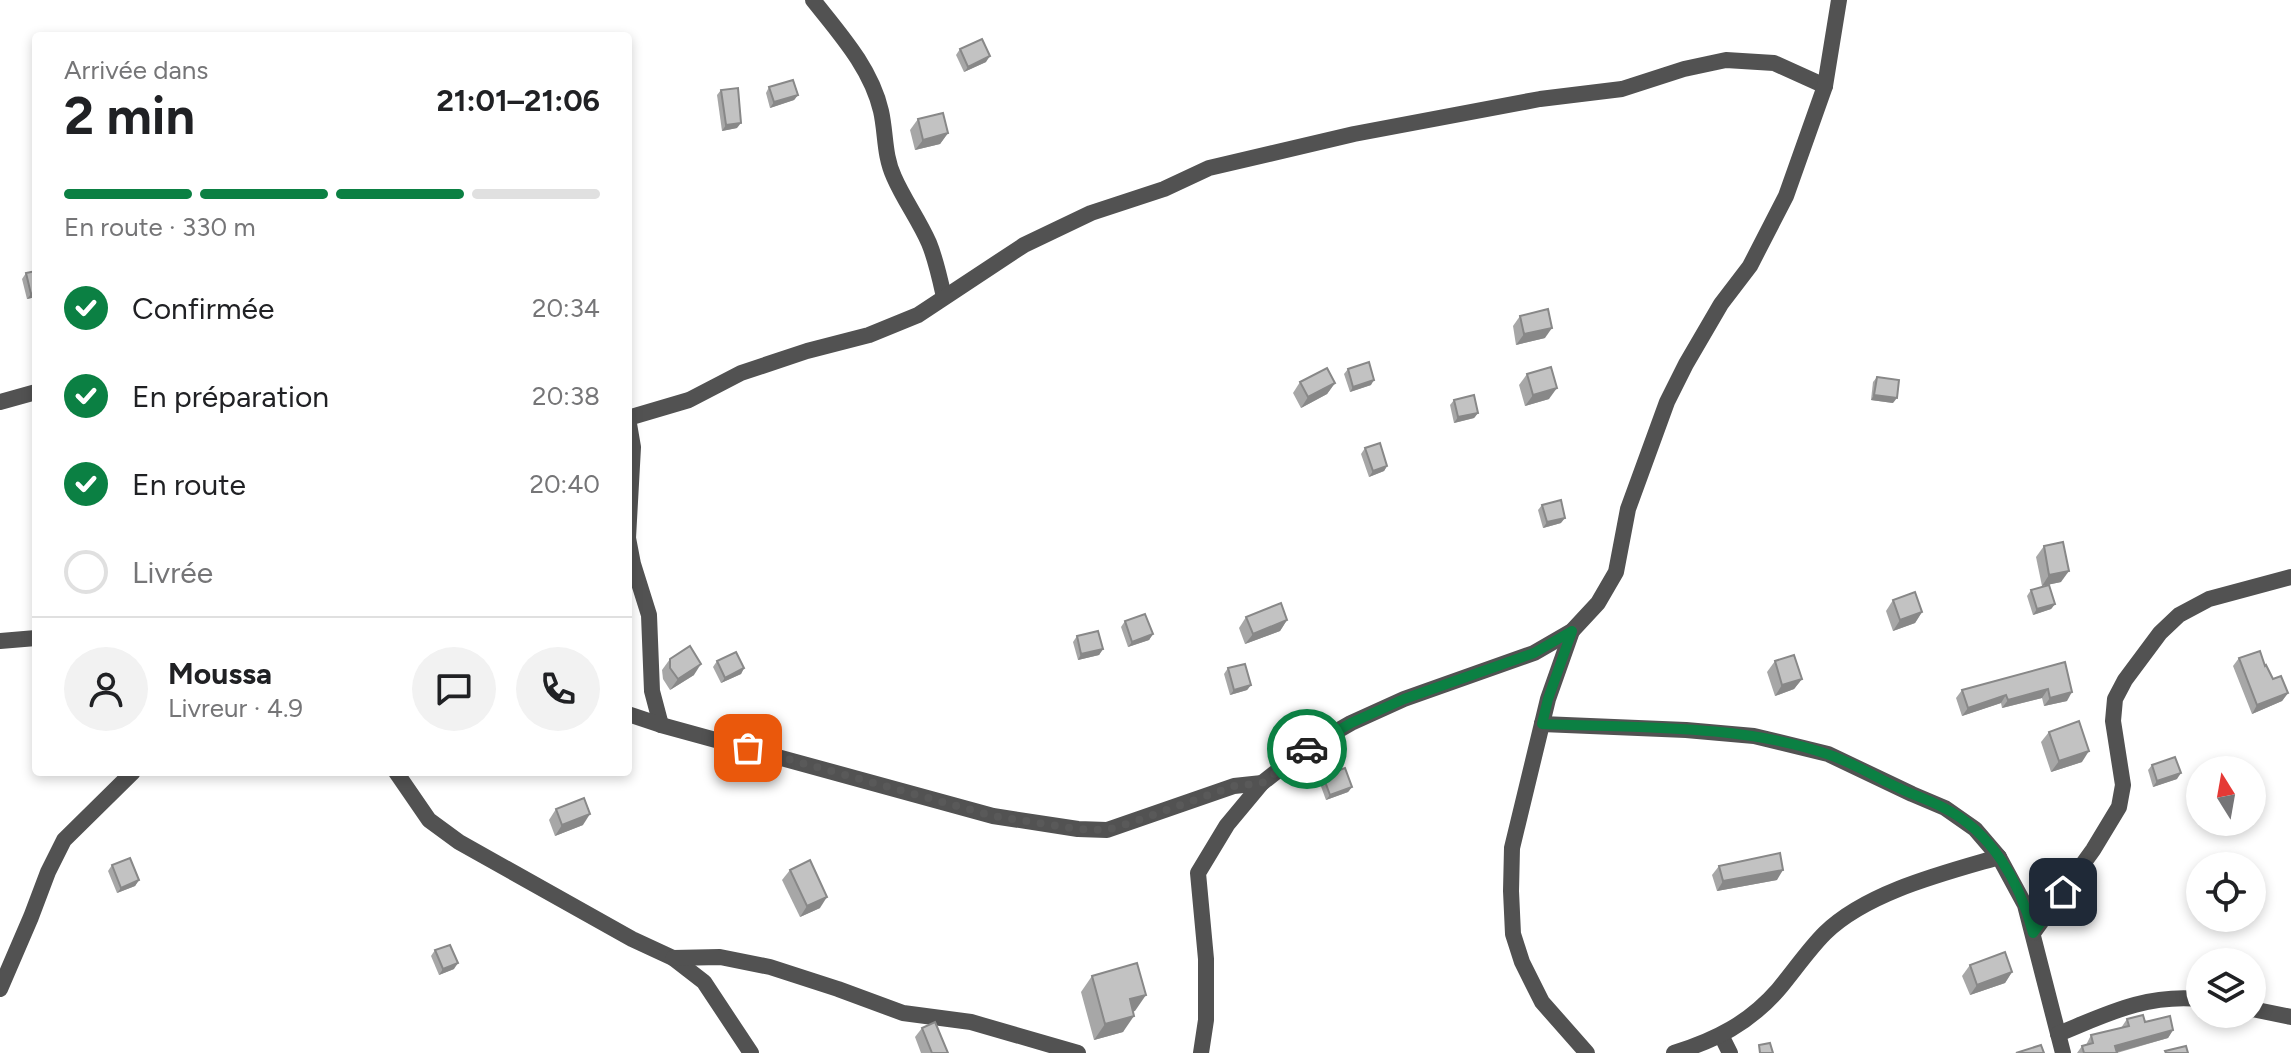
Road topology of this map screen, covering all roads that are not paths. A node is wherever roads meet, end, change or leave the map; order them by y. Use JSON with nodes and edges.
{"nodes":[{"id":1,"x":813,"y":0,"type":"edge"},
{"id":2,"x":1839,"y":0,"type":"edge"},
{"id":3,"x":1825,"y":86,"type":"junction"},
{"id":4,"x":944,"y":297,"type":"junction"},
{"id":5,"x":32,"y":393,"type":"edge"},
{"id":6,"x":0,"y":402,"type":"edge"},
{"id":7,"x":632,"y":417,"type":"edge"},
{"id":8,"x":632,"y":441,"type":"edge"},
{"id":9,"x":632,"y":465,"type":"edge"},
{"id":10,"x":632,"y":559,"type":"edge"},
{"id":11,"x":2291,"y":577,"type":"edge"},
{"id":12,"x":1572,"y":631,"type":"junction"},
{"id":13,"x":32,"y":638,"type":"edge"},
{"id":14,"x":0,"y":641,"type":"edge"},
{"id":15,"x":632,"y":715,"type":"edge"},
{"id":16,"x":1542,"y":724,"type":"junction"},
{"id":17,"x":661,"y":725,"type":"junction"},
{"id":18,"x":129,"y":776,"type":"edge"},
{"id":19,"x":399,"y":776,"type":"edge"},
{"id":20,"x":1262,"y":783,"type":"junction"},
{"id":21,"x":1999,"y":857,"type":"junction"},
{"id":22,"x":2033,"y":933,"type":"junction"},
{"id":23,"x":673,"y":958,"type":"junction"},
{"id":24,"x":0,"y":989,"type":"edge"},
{"id":25,"x":2186,"y":999,"type":"edge"},
{"id":26,"x":2266,"y":1012,"type":"edge"},
{"id":27,"x":2291,"y":1017,"type":"edge"},
{"id":28,"x":2058,"y":1034,"type":"junction"},
{"id":29,"x":1721,"y":1035,"type":"junction"},
{"id":30,"x":751,"y":1053,"type":"edge"},
{"id":31,"x":1078,"y":1053,"type":"edge"},
{"id":32,"x":1201,"y":1053,"type":"edge"},
{"id":33,"x":1587,"y":1053,"type":"edge"},
{"id":34,"x":1674,"y":1053,"type":"edge"},
{"id":35,"x":1730,"y":1053,"type":"edge"},
{"id":36,"x":2063,"y":1053,"type":"edge"}],
"edges":[{"from":1,"to":4,"type":"street"},
{"from":2,"to":3,"type":"street"},
{"from":3,"to":4,"type":"street"},
{"from":3,"to":12,"type":"street"},
{"from":4,"to":7,"type":"street"},
{"from":5,"to":6,"type":"street"},
{"from":8,"to":9,"type":"street"},
{"from":10,"to":17,"type":"street"},
{"from":11,"to":22,"type":"street"},
{"from":12,"to":16,"type":"street"},
{"from":12,"to":20,"type":"street"},
{"from":13,"to":14,"type":"street"},
{"from":15,"to":17,"type":"street"},
{"from":16,"to":21,"type":"street"},
{"from":16,"to":33,"type":"street"},
{"from":17,"to":20,"type":"street"},
{"from":18,"to":24,"type":"street"},
{"from":19,"to":23,"type":"street"},
{"from":20,"to":32,"type":"street"},
{"from":21,"to":22,"type":"street"},
{"from":21,"to":29,"type":"street"},
{"from":22,"to":28,"type":"street"},
{"from":23,"to":30,"type":"street"},
{"from":23,"to":31,"type":"street"},
{"from":25,"to":28,"type":"street"},
{"from":26,"to":27,"type":"street"},
{"from":28,"to":36,"type":"street"},
{"from":29,"to":34,"type":"street"},
{"from":29,"to":35,"type":"street"}]}
